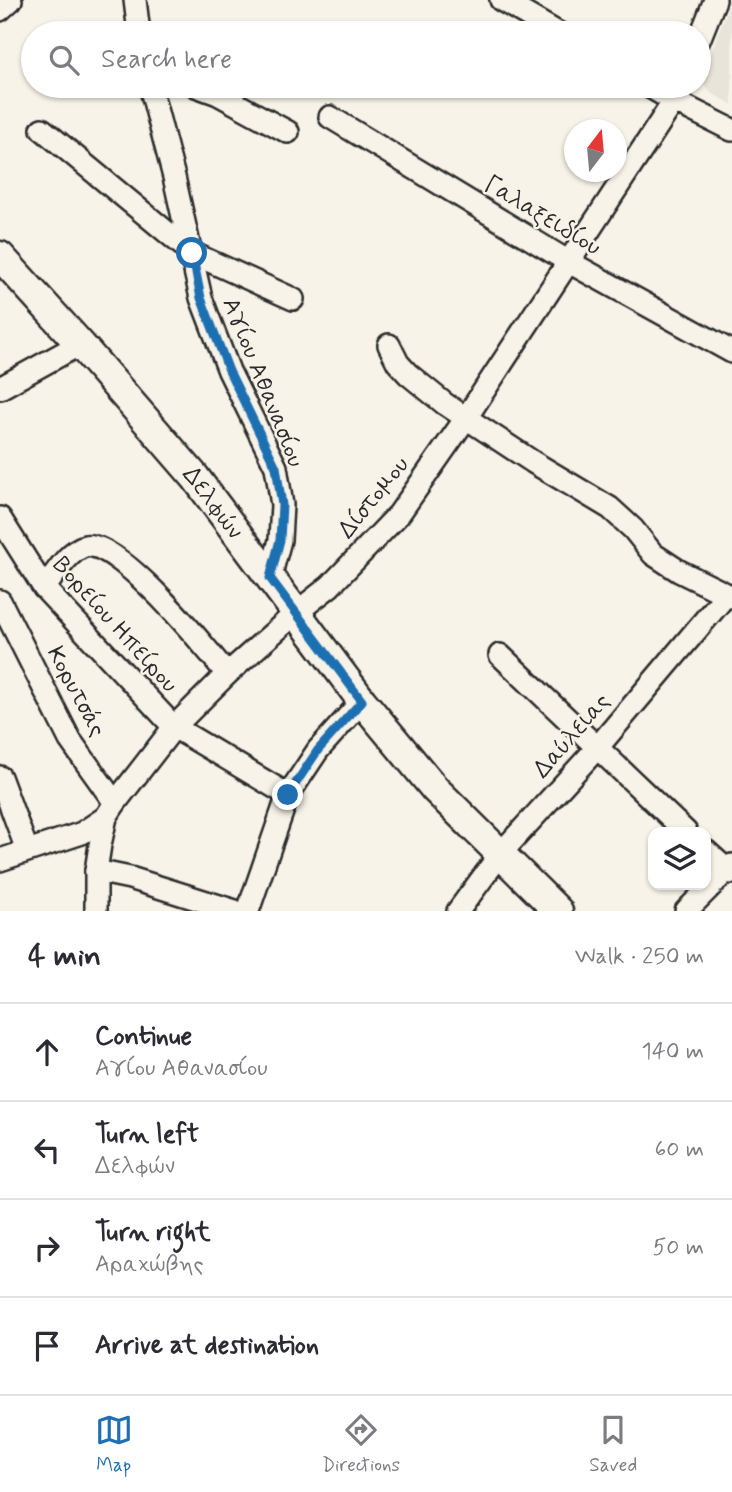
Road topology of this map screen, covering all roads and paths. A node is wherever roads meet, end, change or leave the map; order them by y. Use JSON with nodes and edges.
{"nodes":[{"id":1,"x":12,"y":0,"type":"edge"},
{"id":2,"x":135,"y":0,"type":"edge"},
{"id":3,"x":501,"y":0,"type":"edge"},
{"id":4,"x":715,"y":0,"type":"edge"},
{"id":5,"x":0,"y":10,"type":"edge"},
{"id":6,"x":138,"y":21,"type":"edge"},
{"id":7,"x":537,"y":21,"type":"edge"},
{"id":8,"x":707,"y":21,"type":"edge"},
{"id":9,"x":153,"y":98,"type":"edge"},
{"id":10,"x":225,"y":98,"type":"edge"},
{"id":11,"x":674,"y":98,"type":"edge"},
{"id":12,"x":683,"y":98,"type":"edge"},
{"id":13,"x":330,"y":117,"type":"dead end"},
{"id":14,"x":42,"y":129,"type":"dead end"},
{"id":15,"x":732,"y":130,"type":"edge"},
{"id":16,"x":288,"y":132,"type":"dead end"},
{"id":17,"x":192,"y":253,"type":"junction"},
{"id":18,"x":0,"y":256,"type":"edge"},
{"id":19,"x":569,"y":262,"type":"junction"},
{"id":20,"x":293,"y":299,"type":"dead end"},
{"id":21,"x":80,"y":344,"type":"junction"},
{"id":22,"x":389,"y":345,"type":"dead end"},
{"id":23,"x":732,"y":352,"type":"edge"},
{"id":24,"x":0,"y":388,"type":"edge"},
{"id":25,"x":466,"y":418,"type":"junction"},
{"id":26,"x":3,"y":529,"type":"edge"},
{"id":27,"x":270,"y":578,"type":"junction"},
{"id":28,"x":44,"y":588,"type":"junction"},
{"id":29,"x":730,"y":598,"type":"edge"},
{"id":30,"x":0,"y":601,"type":"edge"},
{"id":31,"x":297,"y":612,"type":"junction"},
{"id":32,"x":500,"y":655,"type":"dead end"},
{"id":33,"x":227,"y":674,"type":"junction"},
{"id":34,"x":362,"y":701,"type":"junction"},
{"id":35,"x":174,"y":727,"type":"junction"},
{"id":36,"x":597,"y":748,"type":"junction"},
{"id":37,"x":0,"y":777,"type":"edge"},
{"id":38,"x":288,"y":795,"type":"junction"},
{"id":39,"x":110,"y":810,"type":"junction"},
{"id":40,"x":681,"y":827,"type":"edge"},
{"id":41,"x":27,"y":850,"type":"junction"},
{"id":42,"x":501,"y":853,"type":"junction"},
{"id":43,"x":711,"y":855,"type":"edge"},
{"id":44,"x":0,"y":860,"type":"edge"},
{"id":45,"x":730,"y":870,"type":"edge"},
{"id":46,"x":96,"y":871,"type":"junction"},
{"id":47,"x":96,"y":911,"type":"edge"},
{"id":48,"x":235,"y":911,"type":"edge"},
{"id":49,"x":248,"y":911,"type":"edge"},
{"id":50,"x":458,"y":911,"type":"edge"},
{"id":51,"x":558,"y":911,"type":"edge"},
{"id":52,"x":686,"y":911,"type":"edge"}],
"edges":[{"from":1,"to":5,"type":"street"},
{"from":2,"to":6,"type":"street"},
{"from":3,"to":7,"type":"street"},
{"from":4,"to":8,"type":"street"},
{"from":9,"to":17,"type":"street","name":"Αγίου Αθανασίου"},
{"from":10,"to":16,"type":"street"},
{"from":11,"to":19,"type":"street","name":"Δίστομου"},
{"from":12,"to":15,"type":"street"},
{"from":13,"to":19,"type":"street","name":"Γαλαξειδίου"},
{"from":14,"to":17,"type":"street"},
{"from":17,"to":20,"type":"street"},
{"from":17,"to":27,"type":"street","name":"Αγίου Αθανασίου"},
{"from":18,"to":21,"type":"main road","name":"Δελφών"},
{"from":19,"to":23,"type":"street","name":"Γαλαξειδίου"},
{"from":19,"to":25,"type":"street","name":"Δίστομου"},
{"from":21,"to":24,"type":"street"},
{"from":21,"to":27,"type":"main road","name":"Δελφών"},
{"from":22,"to":25,"type":"street"},
{"from":25,"to":29,"type":"street"},
{"from":25,"to":31,"type":"street","name":"Δίστομου"},
{"from":26,"to":28,"type":"street","name":"Βορείου Ηπείρου"},
{"from":27,"to":31,"type":"main road","name":"Δελφών"},
{"from":28,"to":33,"type":"street"},
{"from":28,"to":35,"type":"street","name":"Βορείου Ηπείρου"},
{"from":29,"to":36,"type":"street","name":"Δαύλειας"},
{"from":30,"to":39,"type":"street","name":"Κορυτσάς"},
{"from":31,"to":33,"type":"street","name":"Δίστομου"},
{"from":31,"to":34,"type":"main road","name":"Δελφών"},
{"from":32,"to":36,"type":"street"},
{"from":33,"to":35,"type":"street","name":"Δίστομου"},
{"from":34,"to":38,"type":"street"},
{"from":34,"to":42,"type":"main road","name":"Δελφών"},
{"from":35,"to":38,"type":"street","name":"Βορείου Ηπείρου"},
{"from":35,"to":39,"type":"street","name":"Δίστομου"},
{"from":36,"to":40,"type":"street"},
{"from":36,"to":42,"type":"street","name":"Δαύλειας"},
{"from":37,"to":41,"type":"street"},
{"from":38,"to":49,"type":"street"},
{"from":39,"to":41,"type":"street"},
{"from":39,"to":46,"type":"street","name":"Δίστομου"},
{"from":41,"to":44,"type":"street"},
{"from":42,"to":50,"type":"street","name":"Δαύλειας"},
{"from":42,"to":51,"type":"main road","name":"Δελφών"},
{"from":43,"to":45,"type":"street"},
{"from":45,"to":52,"type":"street"},
{"from":46,"to":47,"type":"street","name":"Δίστομου"},
{"from":46,"to":48,"type":"street"}]}
